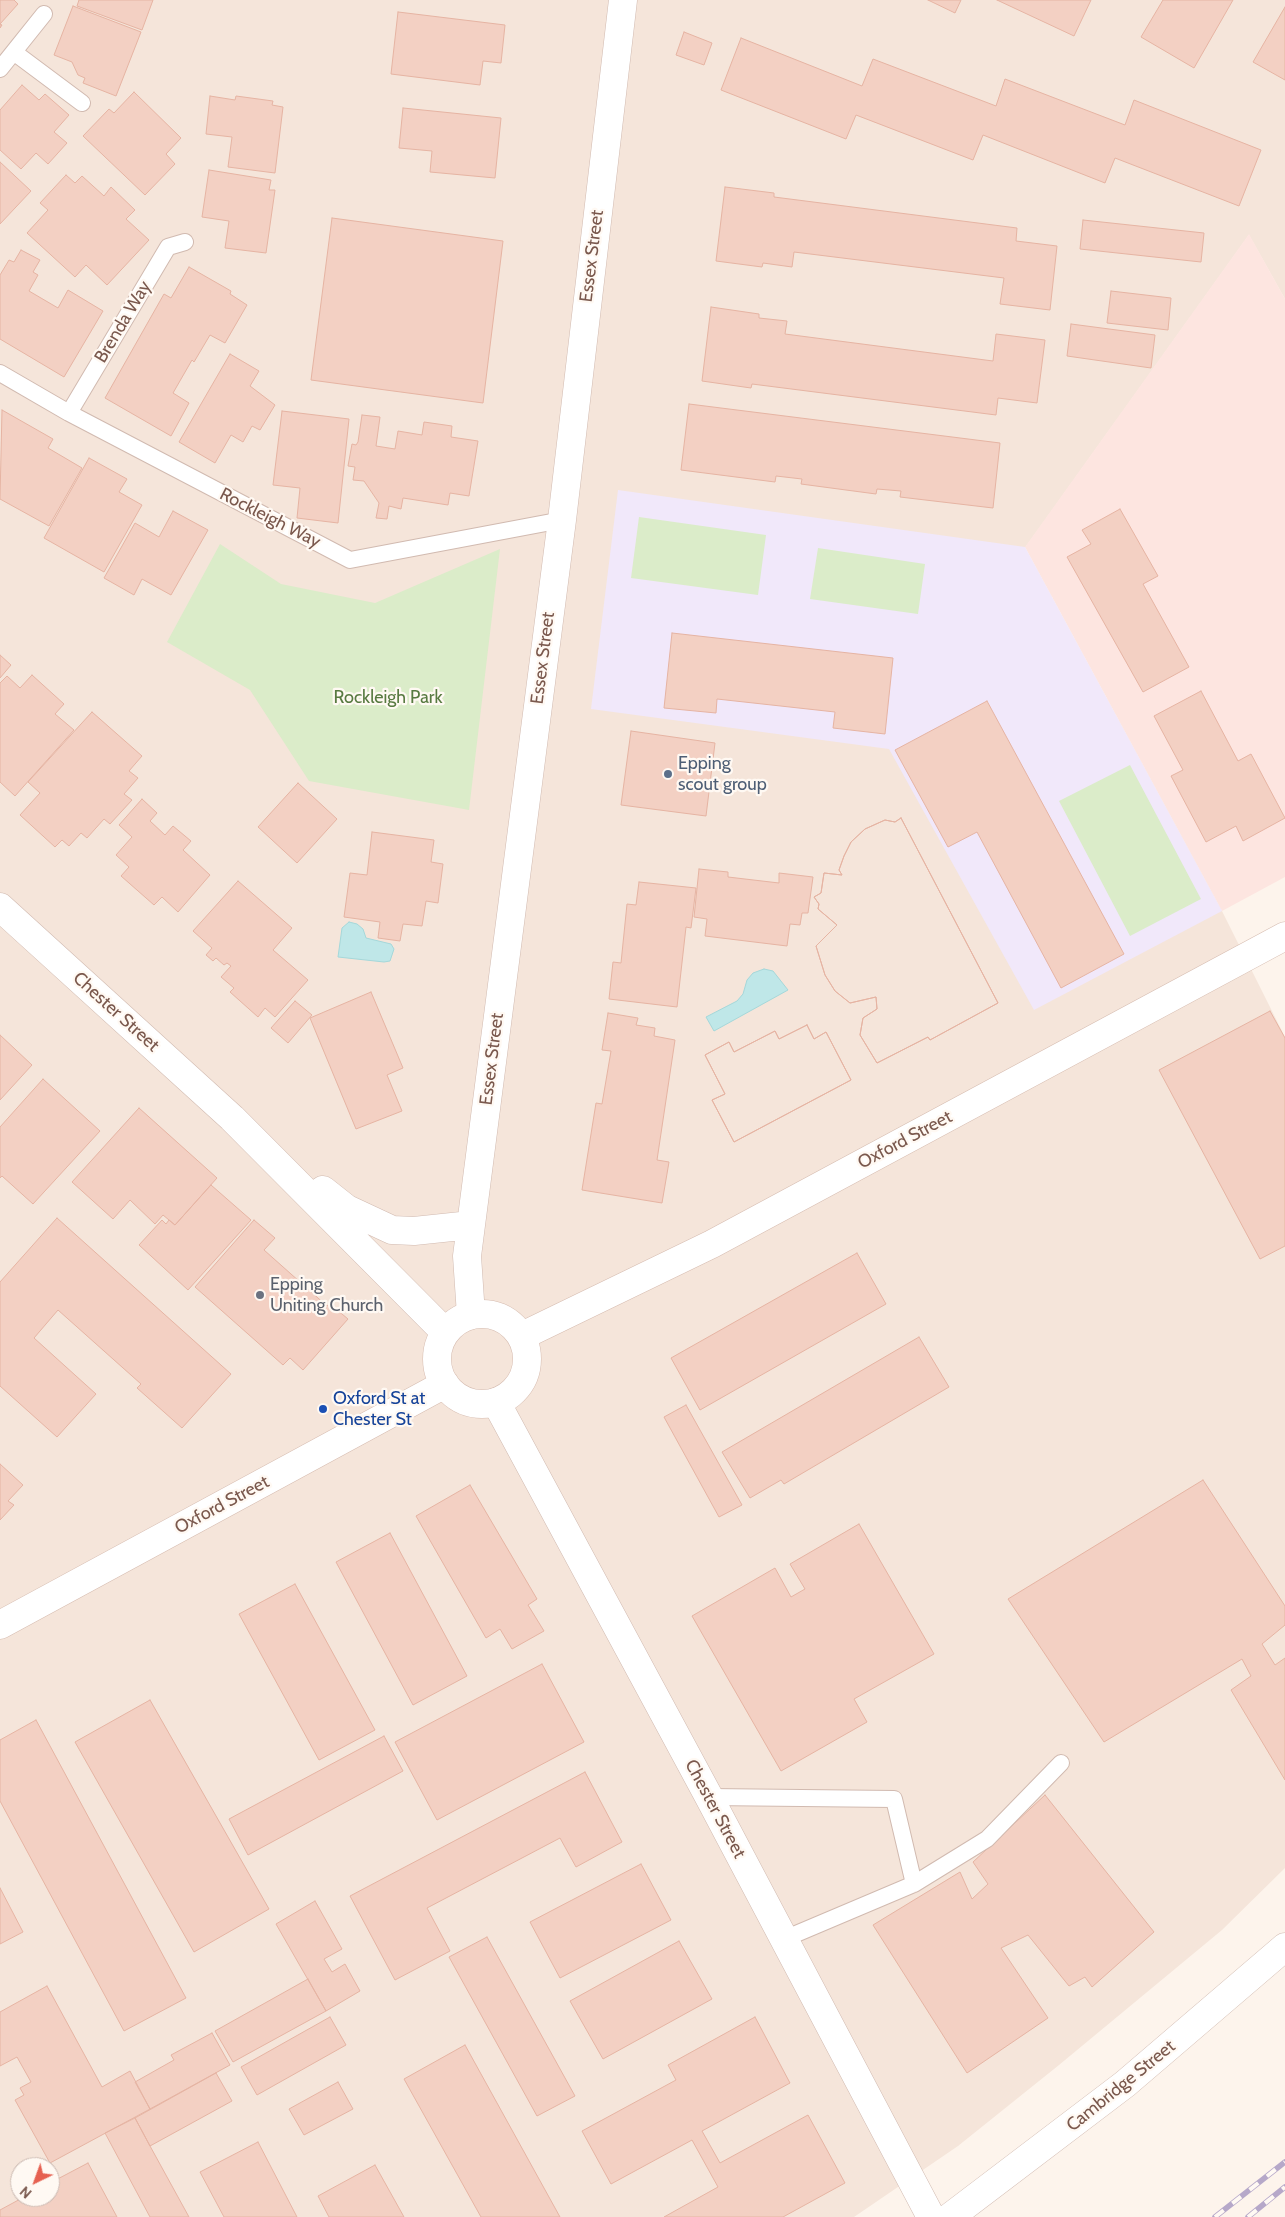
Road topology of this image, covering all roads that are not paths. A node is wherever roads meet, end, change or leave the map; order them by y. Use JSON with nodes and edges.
{"nodes":[{"id":1,"x":622,"y":0,"type":"edge"},
{"id":2,"x":44,"y":14,"type":"dead end"},
{"id":3,"x":15,"y":53,"type":"junction"},
{"id":4,"x":0,"y":69,"type":"edge"},
{"id":5,"x":82,"y":103,"type":"dead end"},
{"id":6,"x":185,"y":242,"type":"dead end"},
{"id":7,"x":0,"y":374,"type":"edge"},
{"id":8,"x":69,"y":413,"type":"junction"},
{"id":9,"x":562,"y":520,"type":"junction"},
{"id":10,"x":0,"y":907,"type":"edge"},
{"id":11,"x":1285,"y":936,"type":"edge"},
{"id":12,"x":232,"y":1118,"type":"junction"},
{"id":13,"x":471,"y":1225,"type":"junction"},
{"id":14,"x":471,"y":1315,"type":"junction"},
{"id":15,"x":445,"y":1332,"type":"junction"},
{"id":16,"x":522,"y":1336,"type":"junction"},
{"id":17,"x":444,"y":1384,"type":"junction"},
{"id":18,"x":496,"y":1402,"type":"junction"},
{"id":19,"x":0,"y":1625,"type":"edge"},
{"id":20,"x":1061,"y":1763,"type":"dead end"},
{"id":21,"x":709,"y":1797,"type":"junction"},
{"id":22,"x":914,"y":1884,"type":"junction"},
{"id":23,"x":784,"y":1940,"type":"junction"},
{"id":24,"x":1285,"y":1947,"type":"edge"},
{"id":25,"x":931,"y":2217,"type":"edge"},
{"id":26,"x":950,"y":2217,"type":"edge"}],
"edges":[{"from":1,"to":9,"type":"street","name":"Essex Street"},
{"from":2,"to":3,"type":"lane"},
{"from":3,"to":4,"type":"lane"},
{"from":3,"to":5,"type":"lane"},
{"from":6,"to":8,"type":"lane","name":"Brenda Way"},
{"from":7,"to":8,"type":"lane","name":"Rockleigh Way"},
{"from":8,"to":9,"type":"lane","name":"Rockleigh Way"},
{"from":9,"to":13,"type":"street","name":"Essex Street"},
{"from":10,"to":12,"type":"street","name":"Chester Street"},
{"from":11,"to":16,"type":"street","name":"Oxford Street"},
{"from":12,"to":13,"type":"street","name":"Chester Street"},
{"from":12,"to":15,"type":"street","name":"Chester Street"},
{"from":13,"to":14,"type":"street","name":"Essex Street"},
{"from":14,"to":15,"type":"street"},
{"from":14,"to":16,"type":"street"},
{"from":15,"to":17,"type":"street"},
{"from":16,"to":18,"type":"street"},
{"from":17,"to":18,"type":"street"},
{"from":17,"to":19,"type":"street","name":"Oxford Street"},
{"from":18,"to":21,"type":"street","name":"Chester Street"},
{"from":20,"to":22,"type":"lane"},
{"from":21,"to":22,"type":"lane"},
{"from":21,"to":23,"type":"street","name":"Chester Street"},
{"from":22,"to":23,"type":"lane"},
{"from":23,"to":25,"type":"street","name":"Chester Street"},
{"from":24,"to":26,"type":"street","name":"Cambridge Street"}]}
